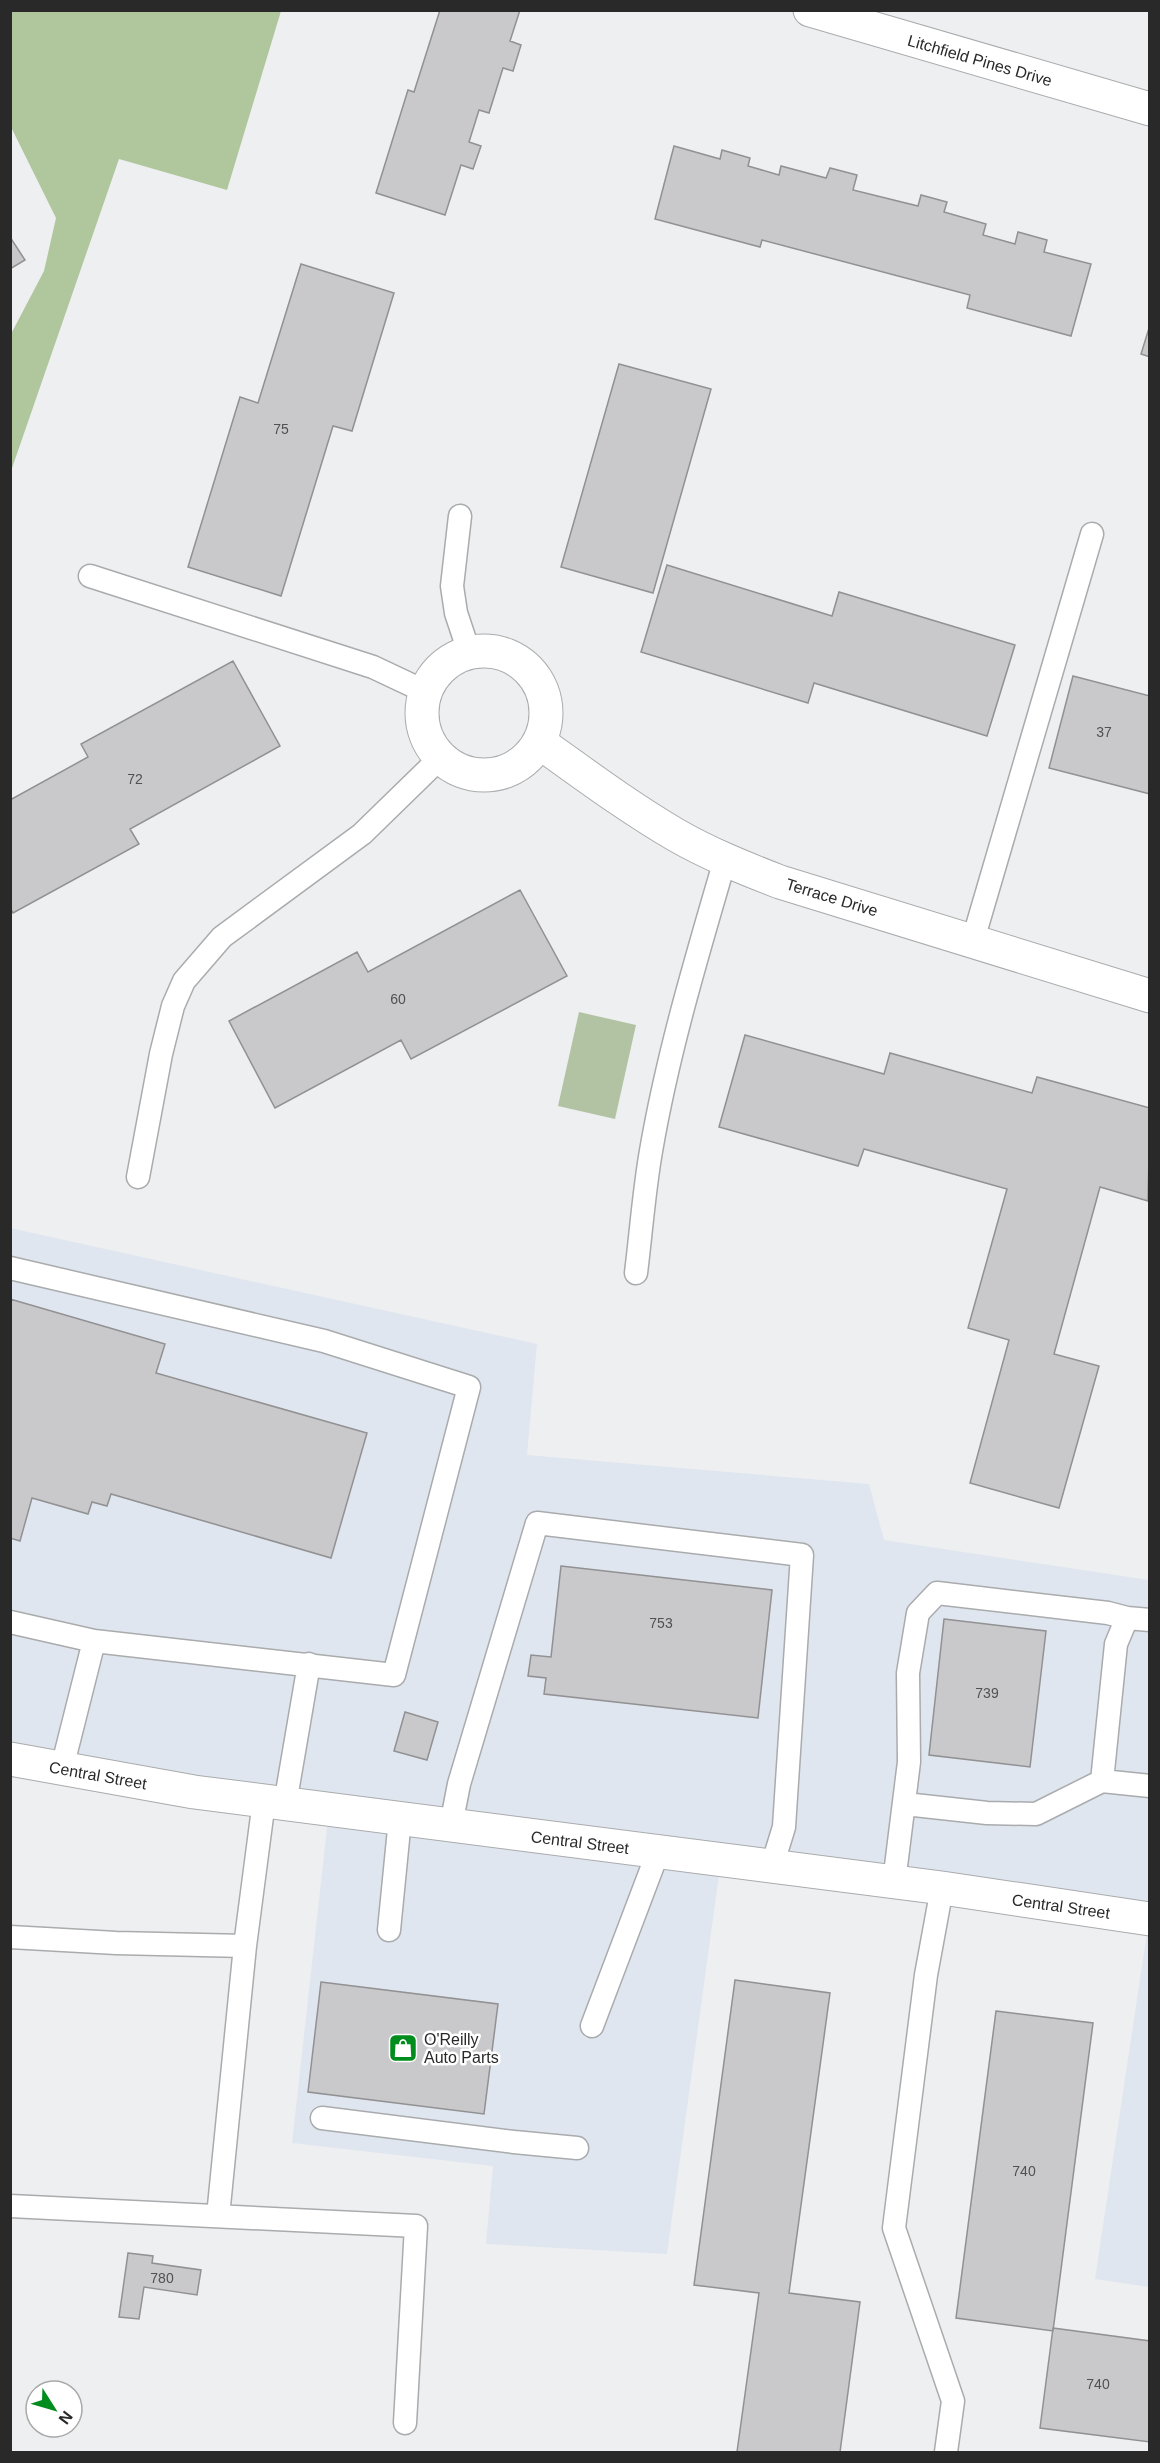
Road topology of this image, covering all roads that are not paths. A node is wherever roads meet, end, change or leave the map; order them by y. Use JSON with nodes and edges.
{"nodes":[{"id":1,"x":810,"y":10,"type":"edge"},
{"id":2,"x":1149,"y":109,"type":"edge"},
{"id":3,"x":460,"y":516,"type":"dead end"},
{"id":4,"x":1092,"y":534,"type":"dead end"},
{"id":5,"x":90,"y":576,"type":"dead end"},
{"id":6,"x":469,"y":652,"type":"junction"},
{"id":7,"x":426,"y":692,"type":"junction"},
{"id":8,"x":539,"y":742,"type":"junction"},
{"id":9,"x":441,"y":757,"type":"junction"},
{"id":10,"x":725,"y":860,"type":"junction"},
{"id":11,"x":973,"y":940,"type":"junction"},
{"id":12,"x":1149,"y":996,"type":"edge"},
{"id":13,"x":138,"y":1177,"type":"dead end"},
{"id":14,"x":10,"y":1268,"type":"edge"},
{"id":15,"x":636,"y":1273,"type":"dead end"},
{"id":16,"x":1127,"y":1618,"type":"junction"},
{"id":17,"x":1149,"y":1620,"type":"edge"},
{"id":18,"x":10,"y":1622,"type":"edge"},
{"id":19,"x":93,"y":1641,"type":"junction"},
{"id":20,"x":309,"y":1664,"type":"junction"},
{"id":21,"x":10,"y":1759,"type":"edge"},
{"id":22,"x":62,"y":1768,"type":"junction"},
{"id":23,"x":1102,"y":1781,"type":"junction"},
{"id":24,"x":1149,"y":1786,"type":"edge"},
{"id":25,"x":274,"y":1802,"type":"junction"},
{"id":26,"x":905,"y":1804,"type":"junction"},
{"id":27,"x":400,"y":1819,"type":"junction"},
{"id":28,"x":451,"y":1825,"type":"junction"},
{"id":29,"x":658,"y":1852,"type":"junction"},
{"id":30,"x":772,"y":1866,"type":"junction"},
{"id":31,"x":894,"y":1882,"type":"junction"},
{"id":32,"x":942,"y":1888,"type":"junction"},
{"id":33,"x":1149,"y":1919,"type":"edge"},
{"id":34,"x":389,"y":1930,"type":"dead end"},
{"id":35,"x":10,"y":1937,"type":"edge"},
{"id":36,"x":245,"y":1946,"type":"junction"},
{"id":37,"x":592,"y":2026,"type":"dead end"},
{"id":38,"x":322,"y":2118,"type":"dead end"},
{"id":39,"x":577,"y":2148,"type":"dead end"},
{"id":40,"x":10,"y":2206,"type":"edge"},
{"id":41,"x":218,"y":2216,"type":"junction"},
{"id":42,"x":405,"y":2423,"type":"dead end"},
{"id":43,"x":946,"y":2452,"type":"edge"}],
"edges":[{"from":1,"to":2,"type":"street","name":"Litchfield Pines Drive"},
{"from":3,"to":6,"type":"lane"},
{"from":4,"to":11,"type":"lane"},
{"from":5,"to":7,"type":"lane"},
{"from":6,"to":7,"type":"street"},
{"from":6,"to":8,"type":"street"},
{"from":7,"to":9,"type":"street"},
{"from":8,"to":9,"type":"street"},
{"from":8,"to":10,"type":"street","name":"Terrace Drive"},
{"from":9,"to":13,"type":"lane"},
{"from":10,"to":11,"type":"street","name":"Terrace Drive"},
{"from":10,"to":15,"type":"lane"},
{"from":11,"to":12,"type":"street","name":"Terrace Drive"},
{"from":14,"to":20,"type":"lane"},
{"from":16,"to":17,"type":"lane"},
{"from":16,"to":23,"type":"lane"},
{"from":16,"to":26,"type":"lane"},
{"from":18,"to":19,"type":"lane"},
{"from":19,"to":20,"type":"lane"},
{"from":19,"to":22,"type":"lane"},
{"from":20,"to":25,"type":"lane"},
{"from":21,"to":22,"type":"street","name":"Central Street"},
{"from":22,"to":25,"type":"street","name":"Central Street"},
{"from":23,"to":24,"type":"lane"},
{"from":23,"to":26,"type":"lane"},
{"from":25,"to":27,"type":"street","name":"Central Street"},
{"from":25,"to":36,"type":"lane"},
{"from":26,"to":31,"type":"lane"},
{"from":27,"to":28,"type":"street","name":"Central Street"},
{"from":27,"to":34,"type":"lane"},
{"from":28,"to":29,"type":"street","name":"Central Street"},
{"from":28,"to":30,"type":"lane"},
{"from":29,"to":30,"type":"street","name":"Central Street"},
{"from":29,"to":37,"type":"lane"},
{"from":30,"to":31,"type":"street","name":"Central Street"},
{"from":31,"to":32,"type":"street","name":"Central Street"},
{"from":32,"to":33,"type":"street","name":"Central Street"},
{"from":32,"to":43,"type":"lane"},
{"from":35,"to":36,"type":"lane"},
{"from":36,"to":41,"type":"lane"},
{"from":38,"to":39,"type":"lane"},
{"from":40,"to":41,"type":"lane"},
{"from":41,"to":42,"type":"lane"}]}
